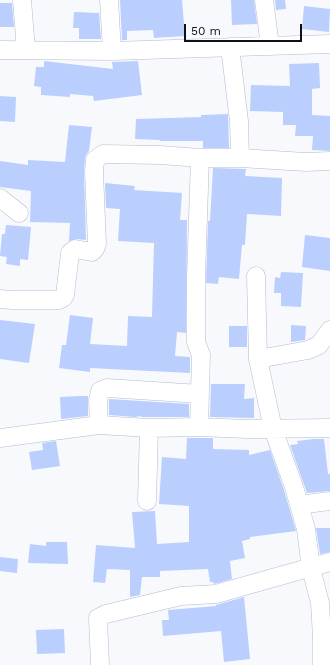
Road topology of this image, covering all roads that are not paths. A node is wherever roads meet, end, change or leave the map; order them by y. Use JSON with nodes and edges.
{"nodes":[{"id":1,"x":22,"y":0,"type":"edge"},
{"id":2,"x":109,"y":0,"type":"edge"},
{"id":3,"x":264,"y":0,"type":"edge"},
{"id":4,"x":330,"y":44,"type":"edge"},
{"id":5,"x":270,"y":46,"type":"junction"},
{"id":6,"x":230,"y":47,"type":"junction"},
{"id":7,"x":0,"y":50,"type":"edge"},
{"id":8,"x":26,"y":50,"type":"junction"},
{"id":9,"x":112,"y":51,"type":"junction"},
{"id":10,"x":200,"y":158,"type":"junction"},
{"id":11,"x":240,"y":158,"type":"junction"},
{"id":12,"x":330,"y":161,"type":"edge"},
{"id":13,"x":0,"y":198,"type":"edge"},
{"id":14,"x":19,"y":213,"type":"dead end"},
{"id":15,"x":256,"y":276,"type":"dead end"},
{"id":16,"x":0,"y":299,"type":"edge"},
{"id":17,"x":330,"y":330,"type":"edge"},
{"id":18,"x":330,"y":348,"type":"edge"},
{"id":19,"x":308,"y":350,"type":"junction"},
{"id":20,"x":258,"y":359,"type":"junction"},
{"id":21,"x":200,"y":394,"type":"junction"},
{"id":22,"x":99,"y":425,"type":"junction"},
{"id":23,"x":199,"y":427,"type":"junction"},
{"id":24,"x":149,"y":428,"type":"junction"},
{"id":25,"x":330,"y":428,"type":"edge"},
{"id":26,"x":273,"y":429,"type":"junction"},
{"id":27,"x":0,"y":438,"type":"edge"},
{"id":28,"x":147,"y":501,"type":"dead end"},
{"id":29,"x":330,"y":501,"type":"edge"},
{"id":30,"x":299,"y":505,"type":"junction"},
{"id":31,"x":330,"y":562,"type":"edge"},
{"id":32,"x":312,"y":568,"type":"junction"},
{"id":33,"x":99,"y":665,"type":"edge"},
{"id":34,"x":322,"y":665,"type":"edge"}],
"edges":[{"from":1,"to":8,"type":"street"},
{"from":2,"to":9,"type":"street"},
{"from":3,"to":5,"type":"street"},
{"from":4,"to":5,"type":"street"},
{"from":5,"to":6,"type":"street"},
{"from":6,"to":9,"type":"street"},
{"from":6,"to":11,"type":"street"},
{"from":7,"to":8,"type":"street"},
{"from":8,"to":9,"type":"street"},
{"from":10,"to":11,"type":"street"},
{"from":10,"to":16,"type":"street"},
{"from":10,"to":21,"type":"street"},
{"from":11,"to":12,"type":"street"},
{"from":13,"to":14,"type":"street"},
{"from":15,"to":20,"type":"street"},
{"from":17,"to":19,"type":"street"},
{"from":18,"to":19,"type":"street"},
{"from":19,"to":20,"type":"street"},
{"from":20,"to":26,"type":"street"},
{"from":21,"to":22,"type":"street"},
{"from":21,"to":23,"type":"street"},
{"from":22,"to":24,"type":"street"},
{"from":22,"to":27,"type":"street"},
{"from":23,"to":24,"type":"street"},
{"from":23,"to":26,"type":"street"},
{"from":24,"to":28,"type":"street"},
{"from":25,"to":26,"type":"street"},
{"from":26,"to":30,"type":"street"},
{"from":29,"to":30,"type":"street"},
{"from":30,"to":32,"type":"street"},
{"from":31,"to":32,"type":"street"},
{"from":32,"to":33,"type":"street"},
{"from":32,"to":34,"type":"street"}]}
